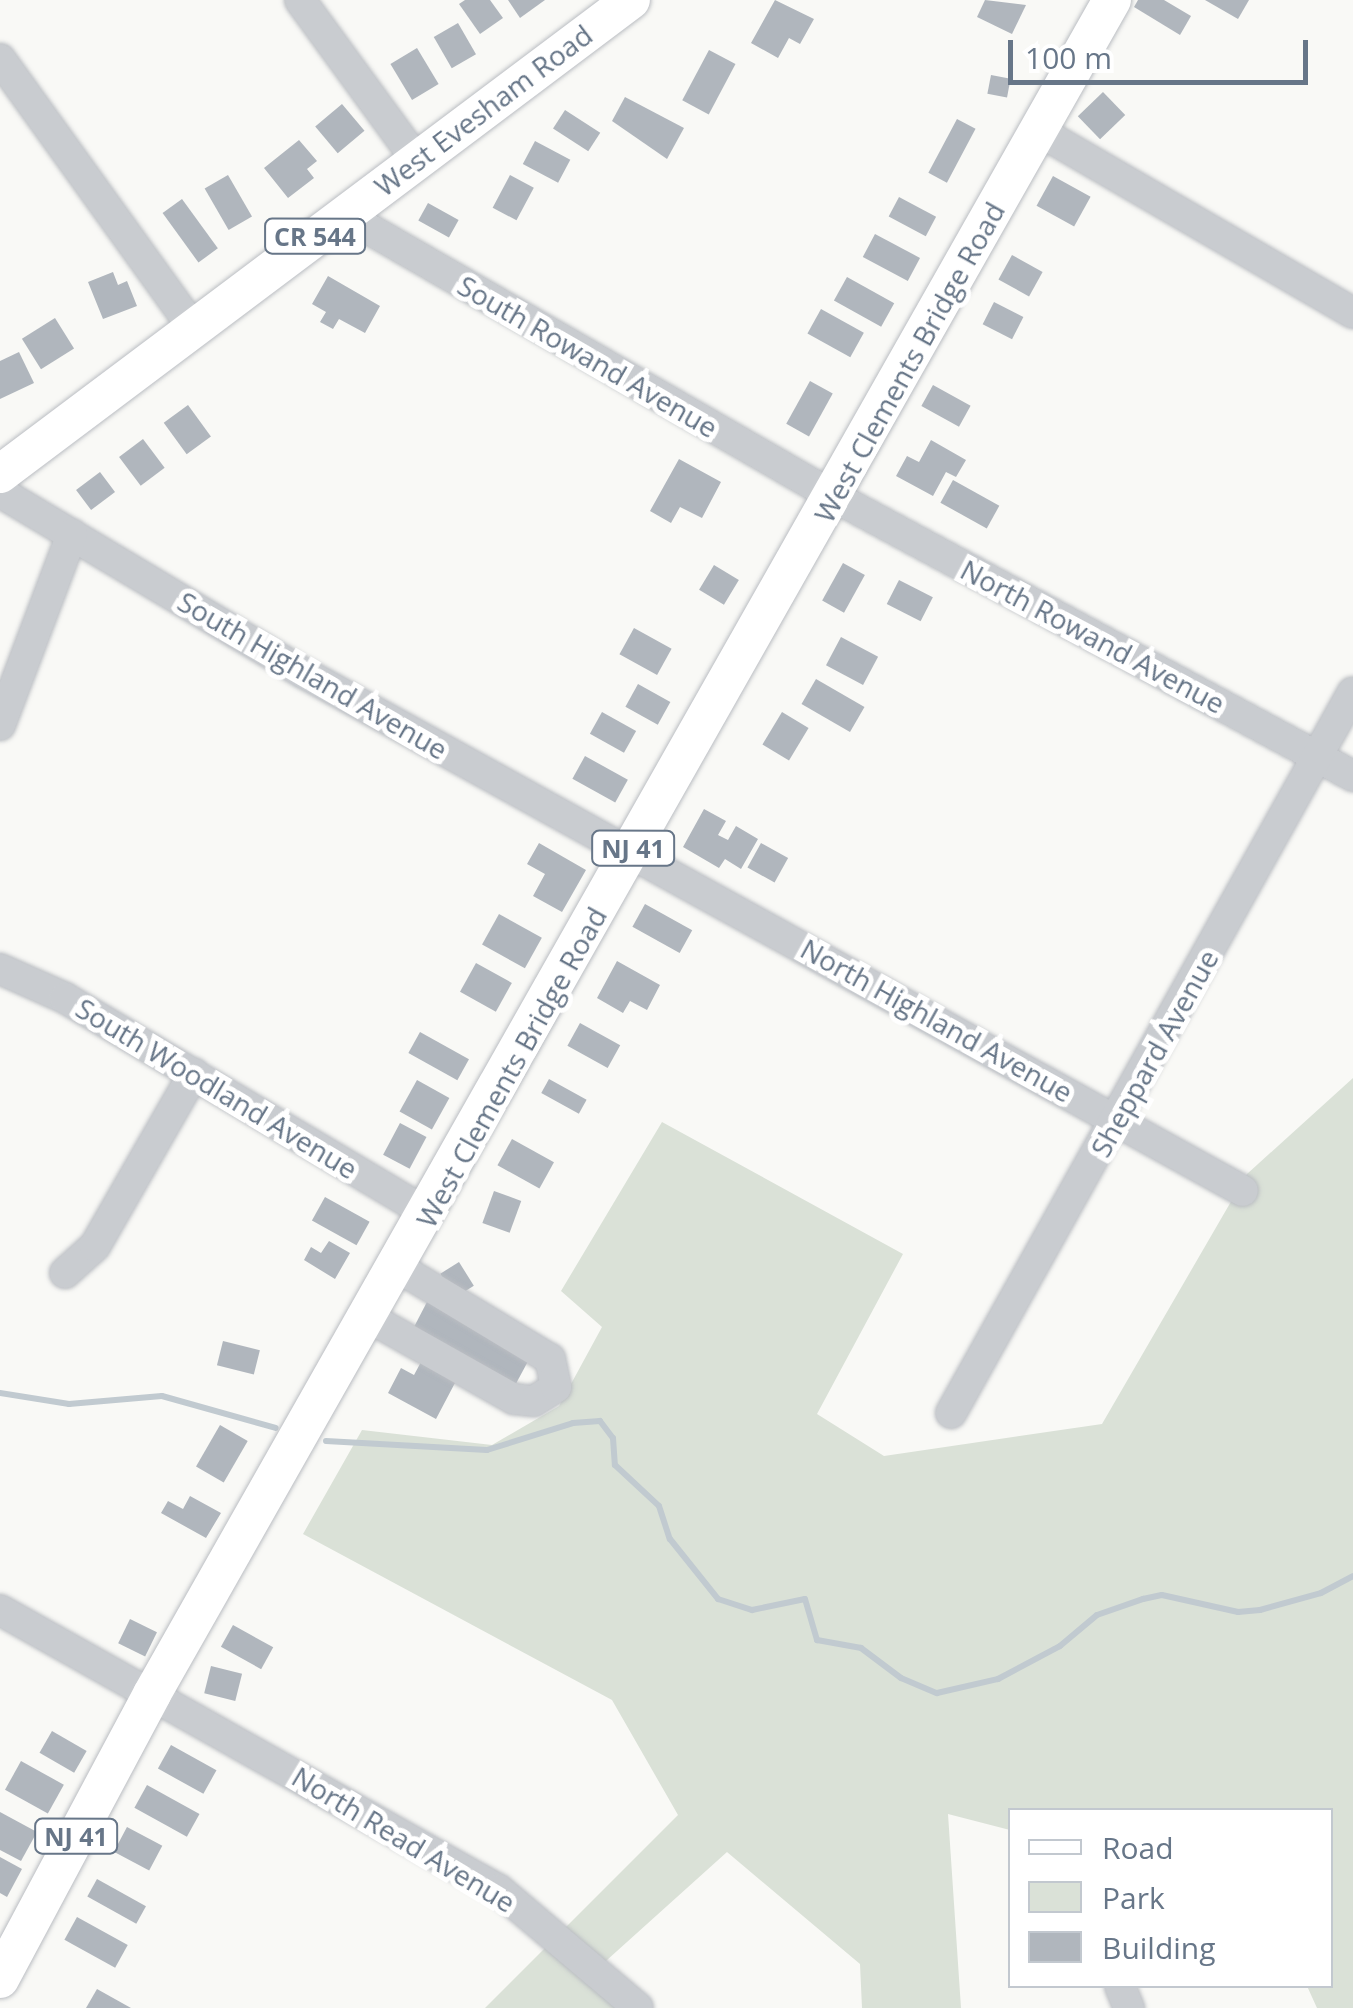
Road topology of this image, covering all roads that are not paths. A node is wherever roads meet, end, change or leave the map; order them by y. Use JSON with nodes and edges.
{"nodes":[{"id":1,"x":300,"y":0,"type":"edge"},
{"id":2,"x":630,"y":0,"type":"edge"},
{"id":3,"x":1112,"y":0,"type":"edge"},
{"id":4,"x":0,"y":59,"type":"edge"},
{"id":5,"x":1039,"y":131,"type":"junction"},
{"id":6,"x":416,"y":159,"type":"junction"},
{"id":7,"x":343,"y":214,"type":"junction"},
{"id":8,"x":1353,"y":313,"type":"edge"},
{"id":9,"x":192,"y":328,"type":"junction"},
{"id":10,"x":0,"y":474,"type":"edge"},
{"id":11,"x":0,"y":492,"type":"edge"},
{"id":12,"x":833,"y":496,"type":"junction"},
{"id":13,"x":72,"y":534,"type":"junction"},
{"id":14,"x":1353,"y":692,"type":"edge"},
{"id":15,"x":0,"y":725,"type":"edge"},
{"id":16,"x":1318,"y":757,"type":"junction"},
{"id":17,"x":1353,"y":776,"type":"edge"},
{"id":18,"x":629,"y":854,"type":"junction"},
{"id":19,"x":0,"y":969,"type":"edge"},
{"id":20,"x":194,"y":1074,"type":"junction"},
{"id":21,"x":1116,"y":1121,"type":"junction"},
{"id":22,"x":1242,"y":1191,"type":"dead end"},
{"id":23,"x":429,"y":1214,"type":"junction"},
{"id":24,"x":398,"y":1268,"type":"junction"},
{"id":25,"x":66,"y":1273,"type":"dead end"},
{"id":26,"x":370,"y":1318,"type":"junction"},
{"id":27,"x":951,"y":1413,"type":"dead end"},
{"id":28,"x":0,"y":1610,"type":"edge"},
{"id":29,"x":152,"y":1694,"type":"junction"},
{"id":30,"x":0,"y":1978,"type":"edge"},
{"id":31,"x":638,"y":2008,"type":"edge"}],
"edges":[{"from":1,"to":6,"type":"street"},
{"from":2,"to":6,"type":"main road","name":"West Evesham Road","number":"CR 544"},
{"from":3,"to":5,"type":"main road","name":"West Clements Bridge Road","number":"NJ 41"},
{"from":4,"to":9,"type":"street"},
{"from":5,"to":8,"type":"street"},
{"from":5,"to":12,"type":"main road","name":"West Clements Bridge Road","number":"NJ 41"},
{"from":6,"to":7,"type":"main road","name":"West Evesham Road","number":"CR 544"},
{"from":7,"to":9,"type":"main road","name":"West Evesham Road","number":"CR 544"},
{"from":7,"to":12,"type":"street","name":"South Rowand Avenue"},
{"from":9,"to":10,"type":"main road","name":"West Evesham Road","number":"CR 544"},
{"from":11,"to":13,"type":"street","name":"South Highland Avenue"},
{"from":12,"to":16,"type":"street","name":"North Rowand Avenue"},
{"from":12,"to":18,"type":"main road","name":"West Clements Bridge Road","number":"NJ 41"},
{"from":13,"to":15,"type":"street"},
{"from":13,"to":18,"type":"street","name":"South Highland Avenue"},
{"from":14,"to":16,"type":"street","name":"Sheppard Avenue"},
{"from":16,"to":17,"type":"street","name":"North Rowand Avenue"},
{"from":16,"to":21,"type":"street","name":"Sheppard Avenue"},
{"from":18,"to":21,"type":"street","name":"North Highland Avenue"},
{"from":18,"to":23,"type":"main road","name":"West Clements Bridge Road","number":"NJ 41"},
{"from":19,"to":20,"type":"street","name":"South Woodland Avenue"},
{"from":20,"to":23,"type":"street","name":"South Woodland Avenue"},
{"from":20,"to":25,"type":"street"},
{"from":21,"to":22,"type":"street","name":"North Highland Avenue"},
{"from":21,"to":27,"type":"street","name":"Sheppard Avenue"},
{"from":23,"to":24,"type":"main road","name":"West Clements Bridge Road","number":"NJ 41"},
{"from":24,"to":26,"type":"main road","name":"West Clements Bridge Road","number":"NJ 41"},
{"from":24,"to":26,"type":"street"},
{"from":26,"to":29,"type":"main road","name":"West Clements Bridge Road","number":"NJ 41"},
{"from":28,"to":29,"type":"street","name":"North Read Avenue"},
{"from":29,"to":30,"type":"main road","name":"West Clements Bridge Road","number":"NJ 41"},
{"from":29,"to":31,"type":"street","name":"North Read Avenue"}]}
